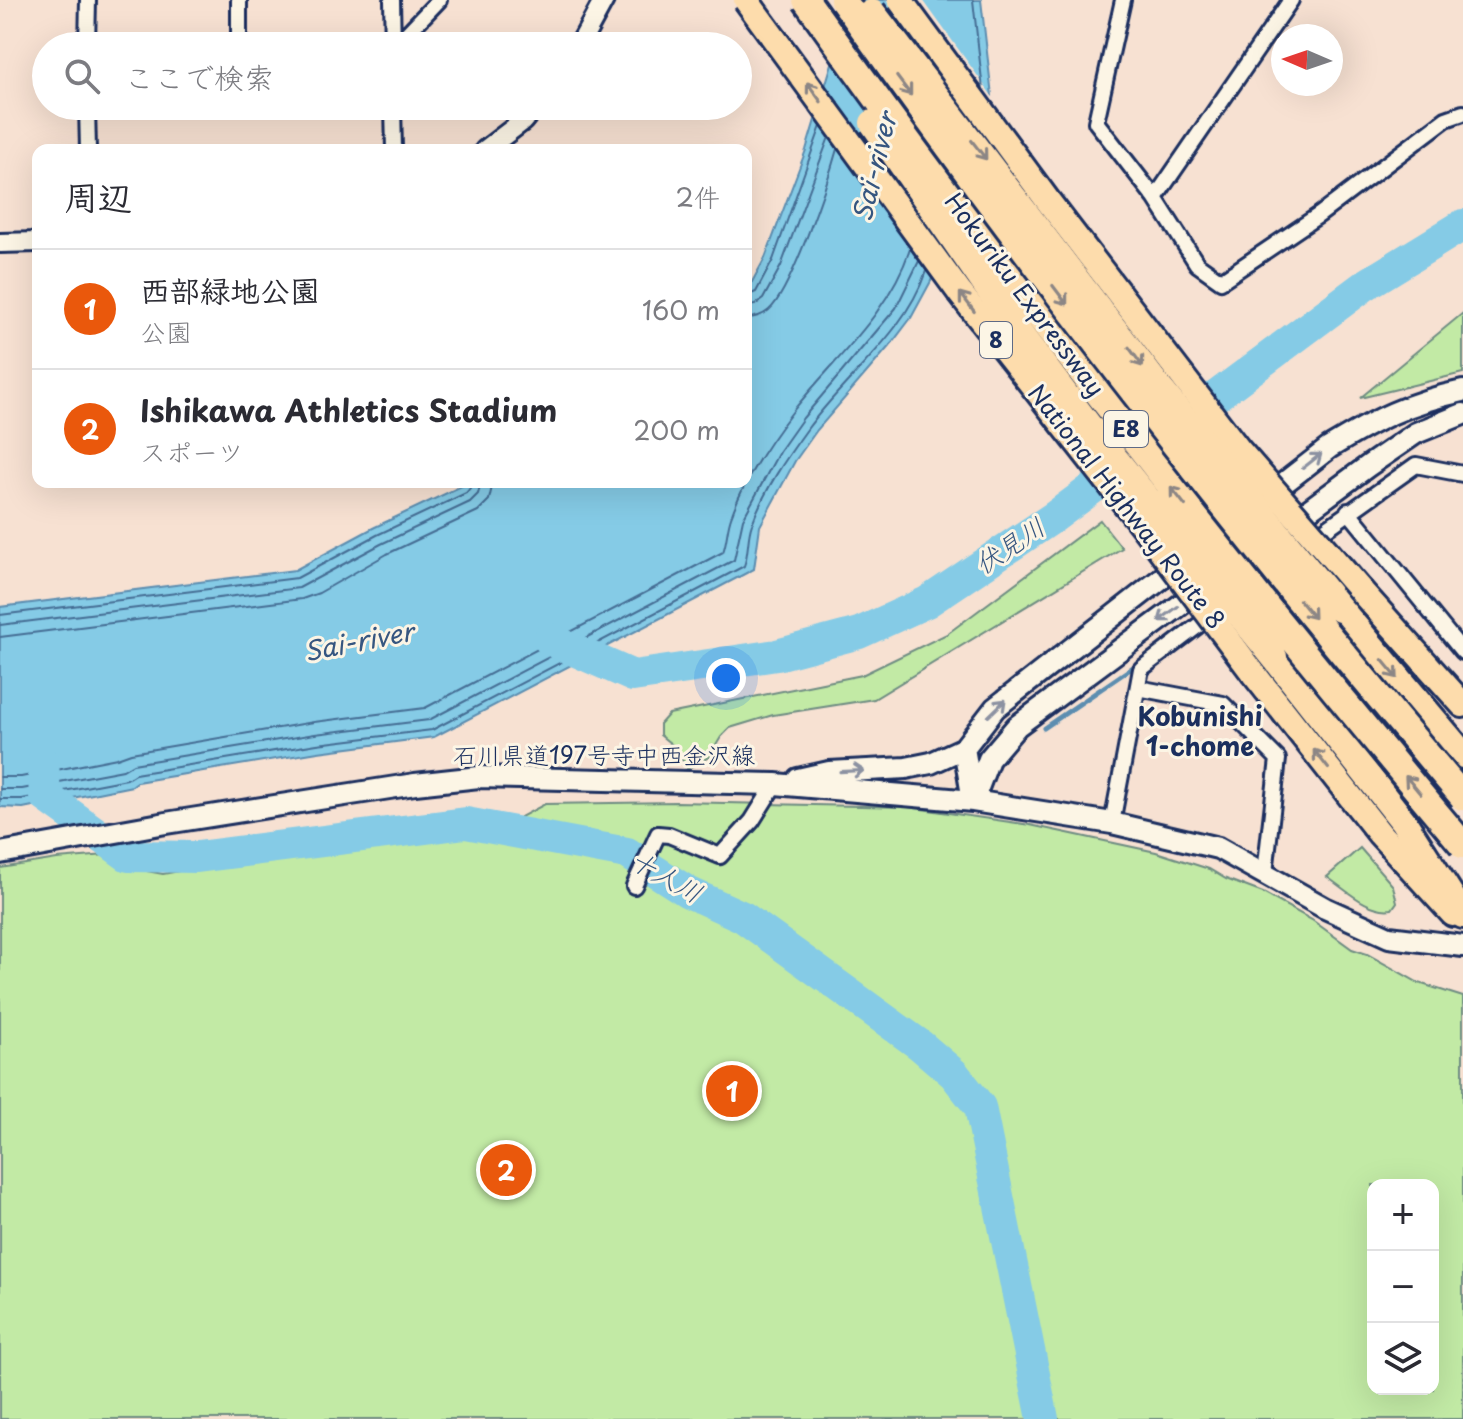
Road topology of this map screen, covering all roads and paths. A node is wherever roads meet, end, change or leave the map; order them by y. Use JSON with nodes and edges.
{"nodes":[{"id":1,"x":88,"y":0,"type":"edge"},
{"id":2,"x":239,"y":0,"type":"edge"},
{"id":3,"x":392,"y":0,"type":"edge"},
{"id":4,"x":439,"y":0,"type":"edge"},
{"id":5,"x":604,"y":0,"type":"edge"},
{"id":6,"x":746,"y":0,"type":"edge"},
{"id":7,"x":792,"y":0,"type":"edge"},
{"id":8,"x":806,"y":0,"type":"edge"},
{"id":9,"x":843,"y":0,"type":"edge"},
{"id":10,"x":862,"y":0,"type":"edge"},
{"id":11,"x":900,"y":0,"type":"edge"},
{"id":12,"x":1123,"y":0,"type":"edge"},
{"id":13,"x":1291,"y":0,"type":"edge"},
{"id":14,"x":87,"y":32,"type":"edge"},
{"id":15,"x":239,"y":32,"type":"edge"},
{"id":16,"x":393,"y":32,"type":"edge"},
{"id":17,"x":408,"y":32,"type":"edge"},
{"id":18,"x":587,"y":32,"type":"edge"},
{"id":19,"x":1463,"y":113,"type":"edge"},
{"id":20,"x":87,"y":120,"type":"edge"},
{"id":21,"x":393,"y":120,"type":"edge"},
{"id":22,"x":524,"y":120,"type":"edge"},
{"id":23,"x":88,"y":144,"type":"edge"},
{"id":24,"x":394,"y":144,"type":"edge"},
{"id":25,"x":493,"y":144,"type":"edge"},
{"id":26,"x":1155,"y":198,"type":"junction"},
{"id":27,"x":32,"y":242,"type":"edge"},
{"id":28,"x":0,"y":243,"type":"edge"},
{"id":29,"x":1463,"y":391,"type":"edge"},
{"id":30,"x":1463,"y":414,"type":"edge"},
{"id":31,"x":1463,"y":474,"type":"edge"},
{"id":32,"x":1348,"y":511,"type":"junction"},
{"id":33,"x":1463,"y":652,"type":"edge"},
{"id":34,"x":1264,"y":666,"type":"junction"},
{"id":35,"x":1138,"y":688,"type":"junction"},
{"id":36,"x":1463,"y":705,"type":"edge"},
{"id":37,"x":964,"y":748,"type":"junction"},
{"id":38,"x":1463,"y":755,"type":"edge"},
{"id":39,"x":775,"y":784,"type":"junction"},
{"id":40,"x":1463,"y":797,"type":"edge"},
{"id":41,"x":973,"y":801,"type":"junction"},
{"id":42,"x":1403,"y":821,"type":"junction"},
{"id":43,"x":1112,"y":823,"type":"junction"},
{"id":44,"x":1463,"y":845,"type":"edge"},
{"id":45,"x":0,"y":853,"type":"edge"},
{"id":46,"x":1265,"y":873,"type":"junction"},
{"id":47,"x":634,"y":886,"type":"dead end"},
{"id":48,"x":1463,"y":890,"type":"edge"},
{"id":49,"x":1463,"y":915,"type":"edge"},
{"id":50,"x":1463,"y":925,"type":"edge"},
{"id":51,"x":1463,"y":946,"type":"edge"}],
"edges":[{"from":1,"to":14,"type":"street"},
{"from":2,"to":15,"type":"street"},
{"from":3,"to":16,"type":"street"},
{"from":4,"to":17,"type":"street"},
{"from":5,"to":18,"type":"street"},
{"from":34,"to":6,"type":"highway","name":"National Highway Route 8","number":"8","one_way":true,"bridge":true},
{"from":7,"to":34,"type":"highway","bridge":true},
{"from":44,"to":8,"type":"highway","name":"Hokuriku Expressway","number":"E8","one_way":true,"bridge":true},
{"from":9,"to":40,"type":"highway","name":"Hokuriku Expressway","number":"E8","one_way":true,"bridge":true},
{"from":10,"to":38,"type":"highway","one_way":true,"bridge":true},
{"from":11,"to":36,"type":"highway","bridge":true},
{"from":12,"to":26,"type":"street"},
{"from":13,"to":26,"type":"street"},
{"from":19,"to":26,"type":"street"},
{"from":20,"to":23,"type":"street"},
{"from":21,"to":24,"type":"street"},
{"from":22,"to":25,"type":"street"},
{"from":27,"to":28,"type":"street"},
{"from":37,"to":29,"type":"main road","one_way":true},
{"from":30,"to":41,"type":"main road","one_way":true},
{"from":31,"to":32,"type":"street"},
{"from":32,"to":33,"type":"street"},
{"from":32,"to":35,"type":"street"},
{"from":34,"to":42,"type":"highway"},
{"from":50,"to":34,"type":"highway","name":"National Highway Route 8","number":"8","one_way":true},
{"from":35,"to":43,"type":"street"},
{"from":35,"to":46,"type":"street"},
{"from":39,"to":37,"type":"main road","one_way":true},
{"from":37,"to":41,"type":"main road"},
{"from":39,"to":41,"type":"main road","name":"石川県道197号寺中西金沢線"},
{"from":39,"to":45,"type":"main road","name":"石川県道197号寺中西金沢線"},
{"from":39,"to":47,"type":"street"},
{"from":41,"to":43,"type":"main road","name":"石川県道197号寺中西金沢線"},
{"from":42,"to":48,"type":"highway"},
{"from":42,"to":49,"type":"highway"},
{"from":43,"to":46,"type":"main road","name":"石川県道197号寺中西金沢線"},
{"from":46,"to":51,"type":"main road","name":"石川県道197号寺中西金沢線"}]}
